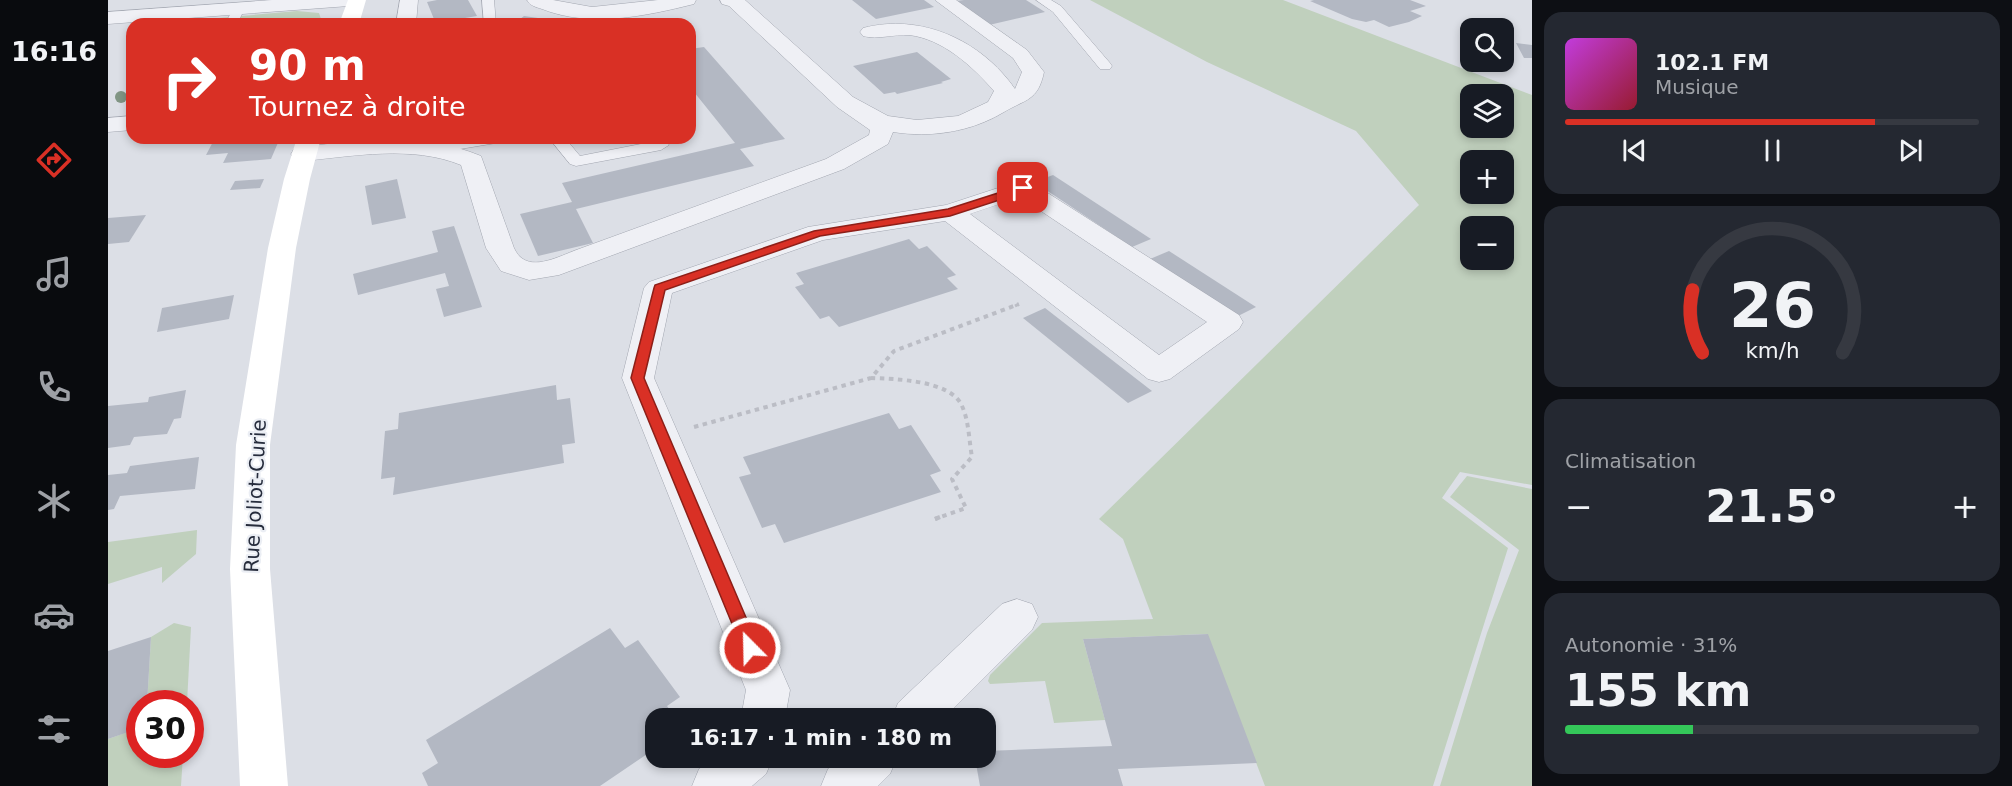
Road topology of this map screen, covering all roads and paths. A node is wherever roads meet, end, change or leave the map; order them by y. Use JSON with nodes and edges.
{"nodes":[{"id":1,"x":349,"y":0,"type":"edge"},
{"id":2,"x":357,"y":0,"type":"edge"},
{"id":3,"x":409,"y":0,"type":"edge"},
{"id":4,"x":488,"y":0,"type":"edge"},
{"id":5,"x":536,"y":0,"type":"edge"},
{"id":6,"x":687,"y":0,"type":"edge"},
{"id":7,"x":729,"y":0,"type":"edge"},
{"id":8,"x":944,"y":0,"type":"edge"},
{"id":9,"x":1042,"y":0,"type":"edge"},
{"id":10,"x":235,"y":16,"type":"edge"},
{"id":11,"x":108,"y":18,"type":"edge"},
{"id":12,"x":351,"y":18,"type":"edge"},
{"id":13,"x":407,"y":18,"type":"edge"},
{"id":14,"x":490,"y":18,"type":"edge"},
{"id":15,"x":870,"y":32,"type":"dead end"},
{"id":16,"x":1105,"y":66,"type":"dead end"},
{"id":17,"x":997,"y":106,"type":"junction"},
{"id":18,"x":866,"y":115,"type":"junction"},
{"id":19,"x":126,"y":124,"type":"edge"},
{"id":20,"x":108,"y":125,"type":"edge"},
{"id":21,"x":425,"y":144,"type":"edge"},
{"id":22,"x":431,"y":144,"type":"edge"},
{"id":23,"x":562,"y":144,"type":"edge"},
{"id":24,"x":660,"y":144,"type":"edge"},
{"id":25,"x":303,"y":157,"type":"edge"},
{"id":26,"x":950,"y":212,"type":"junction"},
{"id":27,"x":1053,"y":291,"type":"junction"},
{"id":28,"x":871,"y":378,"type":"junction"},
{"id":29,"x":662,"y":436,"type":"junction"},
{"id":30,"x":935,"y":519,"type":"dead end"},
{"id":31,"x":1017,"y":617,"type":"dead end"},
{"id":32,"x":765,"y":708,"type":"edge"},
{"id":33,"x":924,"y":708,"type":"edge"},
{"id":34,"x":738,"y":768,"type":"edge"},
{"id":35,"x":864,"y":768,"type":"edge"},
{"id":36,"x":264,"y":786,"type":"edge"},
{"id":37,"x":716,"y":786,"type":"edge"},
{"id":38,"x":845,"y":786,"type":"edge"}],
"edges":[{"from":1,"to":10,"type":"street"},
{"from":2,"to":12,"type":"main road"},
{"from":3,"to":13,"type":"street"},
{"from":4,"to":14,"type":"lane"},
{"from":5,"to":6,"type":"street"},
{"from":7,"to":18,"type":"street"},
{"from":8,"to":17,"type":"street"},
{"from":9,"to":16,"type":"lane"},
{"from":10,"to":11,"type":"street"},
{"from":15,"to":17,"type":"street"},
{"from":17,"to":18,"type":"street"},
{"from":18,"to":22,"type":"street"},
{"from":19,"to":20,"type":"street"},
{"from":21,"to":25,"type":"street"},
{"from":23,"to":24,"type":"lane"},
{"from":25,"to":36,"type":"main road","name":"Rue Joliot-Curie"},
{"from":26,"to":27,"type":"street"},
{"from":26,"to":27,"type":"street"},
{"from":26,"to":29,"type":"street"},
{"from":27,"to":28,"type":"path"},
{"from":28,"to":29,"type":"path"},
{"from":28,"to":30,"type":"path"},
{"from":29,"to":32,"type":"street"},
{"from":31,"to":33,"type":"street"},
{"from":34,"to":37,"type":"street"},
{"from":35,"to":38,"type":"street"}]}
